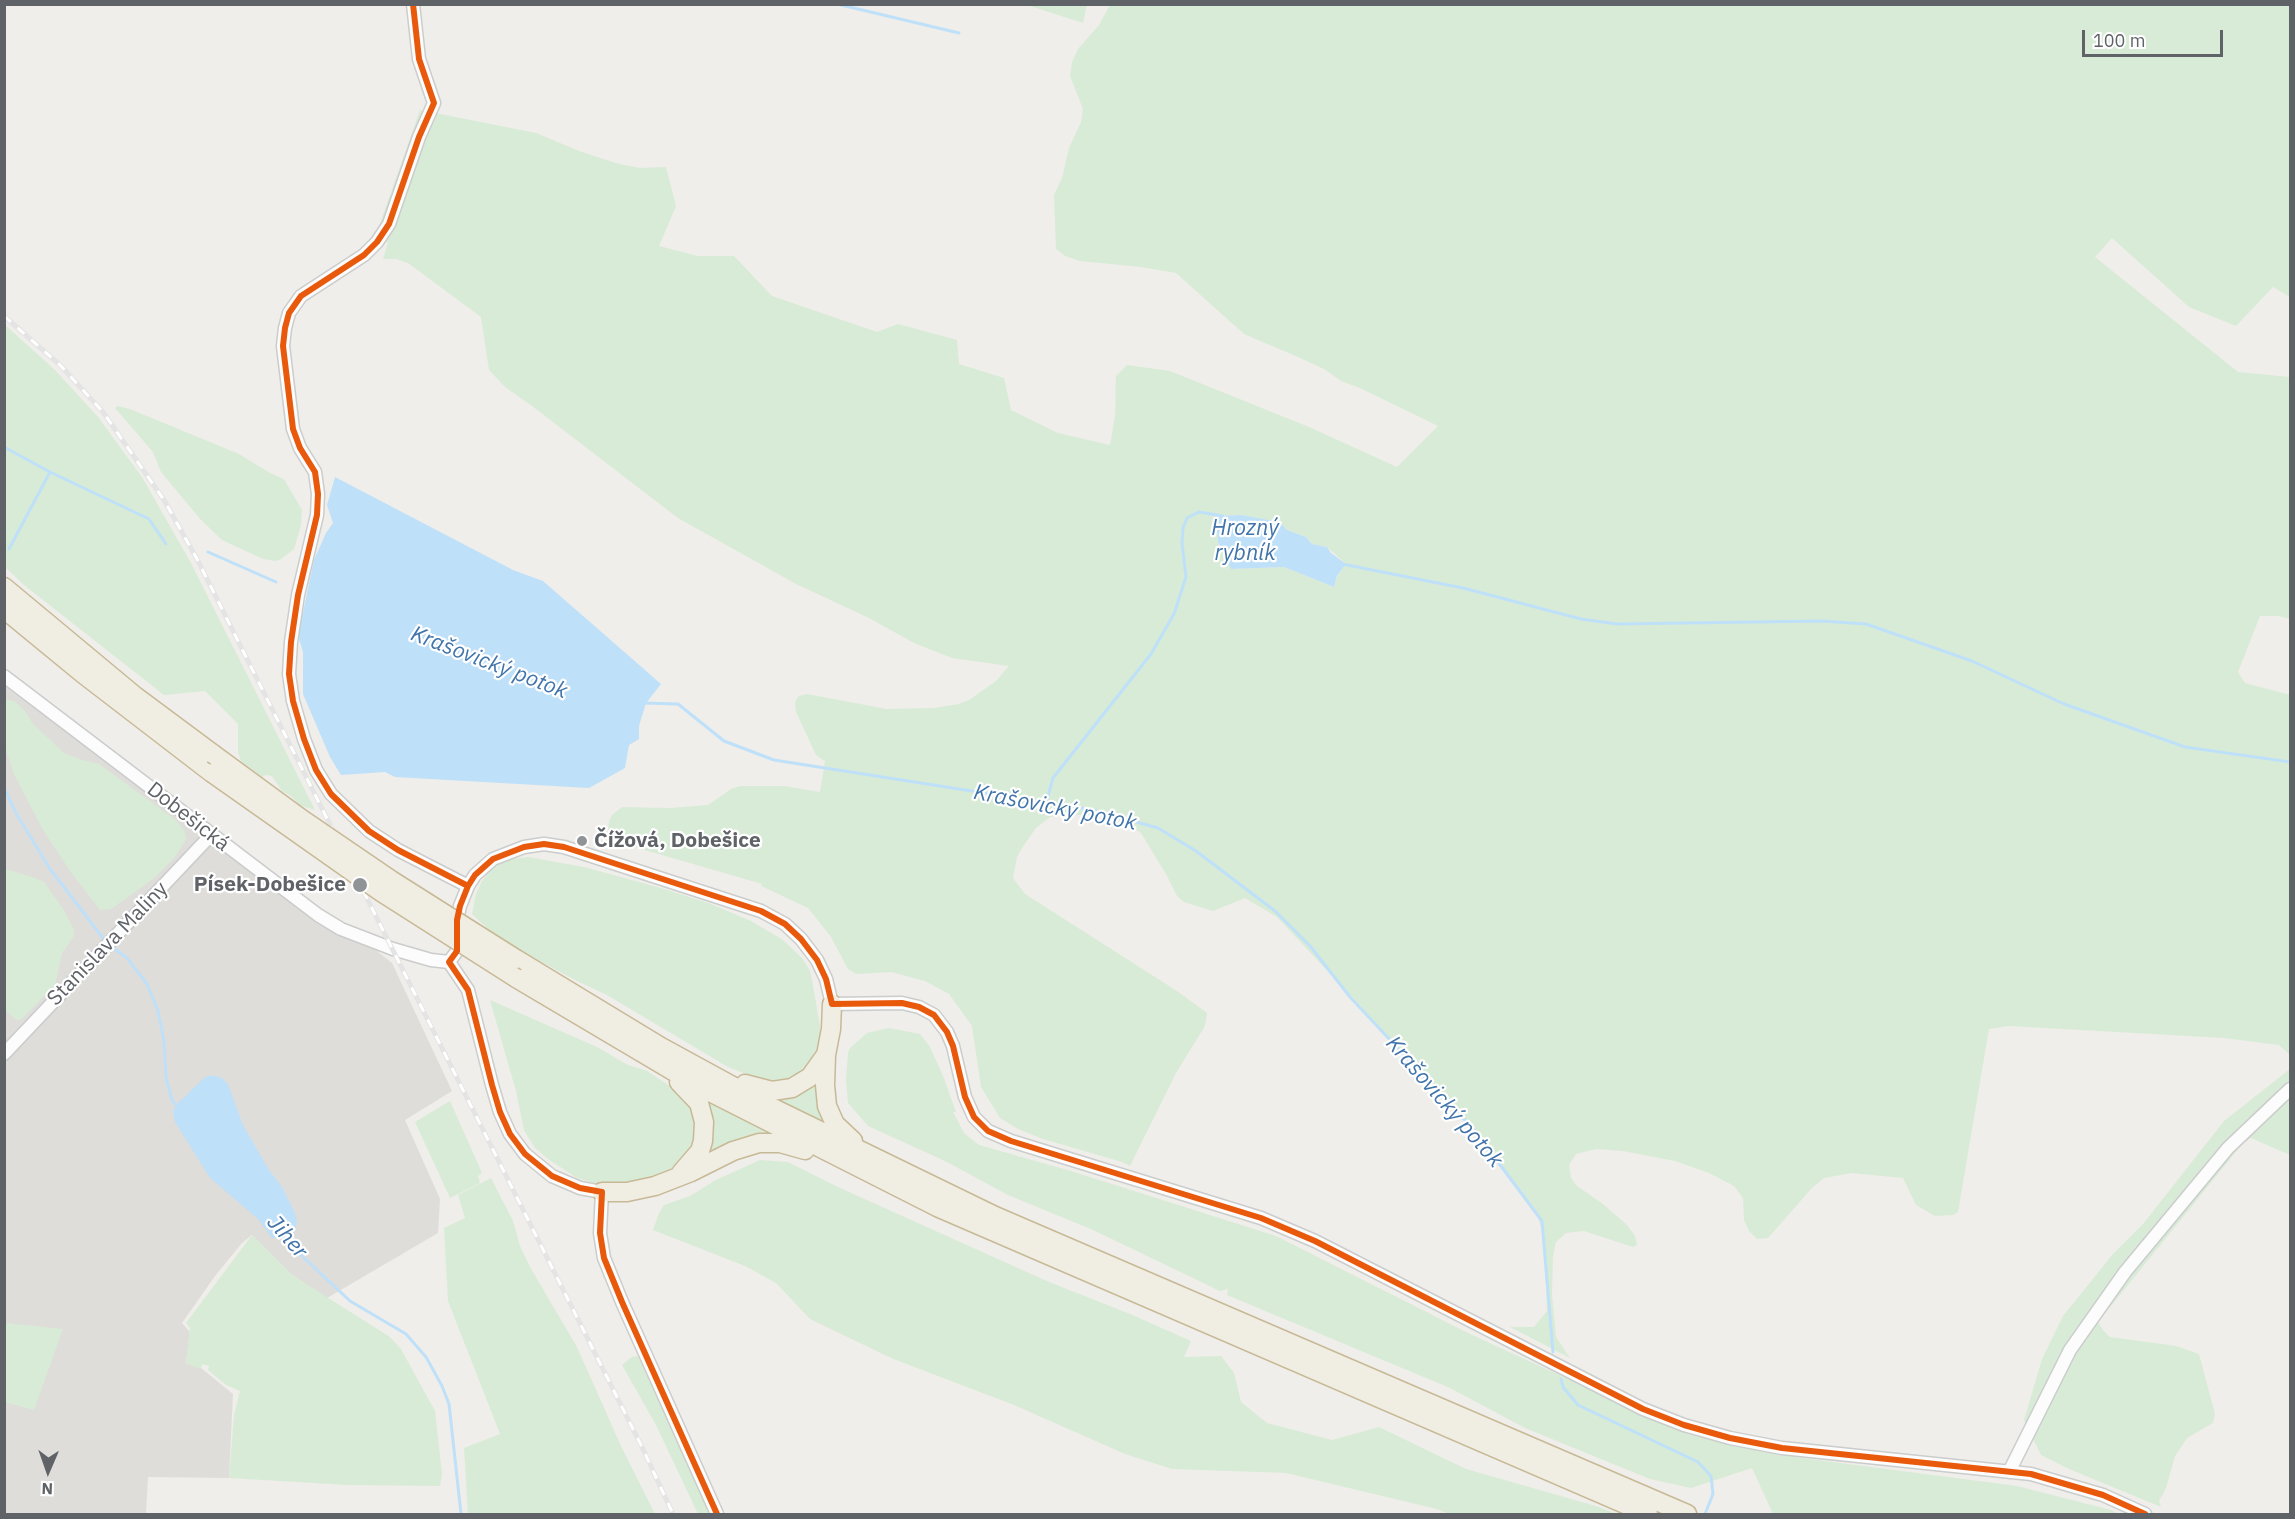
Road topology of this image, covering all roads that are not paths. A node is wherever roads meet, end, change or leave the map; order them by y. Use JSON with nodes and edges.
{"nodes":[{"id":1,"x":413,"y":4,"type":"edge"},
{"id":2,"x":4,"y":587,"type":"edge"},
{"id":3,"x":4,"y":609,"type":"edge"},
{"id":4,"x":4,"y":676,"type":"edge"},
{"id":5,"x":211,"y":835,"type":"junction"},
{"id":6,"x":468,"y":886,"type":"junction"},
{"id":7,"x":449,"y":962,"type":"junction"},
{"id":8,"x":832,"y":1004,"type":"junction"},
{"id":9,"x":4,"y":1054,"type":"edge"},
{"id":10,"x":826,"y":1054,"type":"junction"},
{"id":11,"x":656,"y":1062,"type":"junction"},
{"id":12,"x":704,"y":1069,"type":"junction"},
{"id":13,"x":2290,"y":1089,"type":"edge"},
{"id":14,"x":878,"y":1160,"type":"junction"},
{"id":15,"x":861,"y":1169,"type":"junction"},
{"id":16,"x":670,"y":1180,"type":"junction"},
{"id":17,"x":602,"y":1192,"type":"junction"},
{"id":18,"x":2009,"y":1472,"type":"junction"},
{"id":19,"x":717,"y":1515,"type":"edge"},
{"id":20,"x":1648,"y":1515,"type":"edge"},
{"id":21,"x":1687,"y":1515,"type":"edge"},
{"id":22,"x":2145,"y":1515,"type":"edge"}],
"edges":[{"from":1,"to":6,"type":"street"},
{"from":2,"to":12,"type":"highway","bridge":true},
{"from":3,"to":11,"type":"highway","bridge":true},
{"from":4,"to":5,"type":"street","name":"Dobešická"},
{"from":5,"to":7,"type":"street","name":"Dobešická"},
{"from":5,"to":9,"type":"street","name":"Stanislava Maliny"},
{"from":6,"to":7,"type":"street"},
{"from":6,"to":8,"type":"street"},
{"from":7,"to":17,"type":"street"},
{"from":8,"to":10,"type":"highway"},
{"from":8,"to":18,"type":"street"},
{"from":10,"to":12,"type":"highway"},
{"from":10,"to":14,"type":"highway"},
{"from":11,"to":15,"type":"highway"},
{"from":11,"to":16,"type":"highway"},
{"from":12,"to":14,"type":"highway"},
{"from":13,"to":18,"type":"street"},
{"from":14,"to":21,"type":"highway"},
{"from":15,"to":16,"type":"highway"},
{"from":15,"to":20,"type":"highway"},
{"from":16,"to":17,"type":"highway"},
{"from":17,"to":19,"type":"street"},
{"from":18,"to":22,"type":"street"}]}
